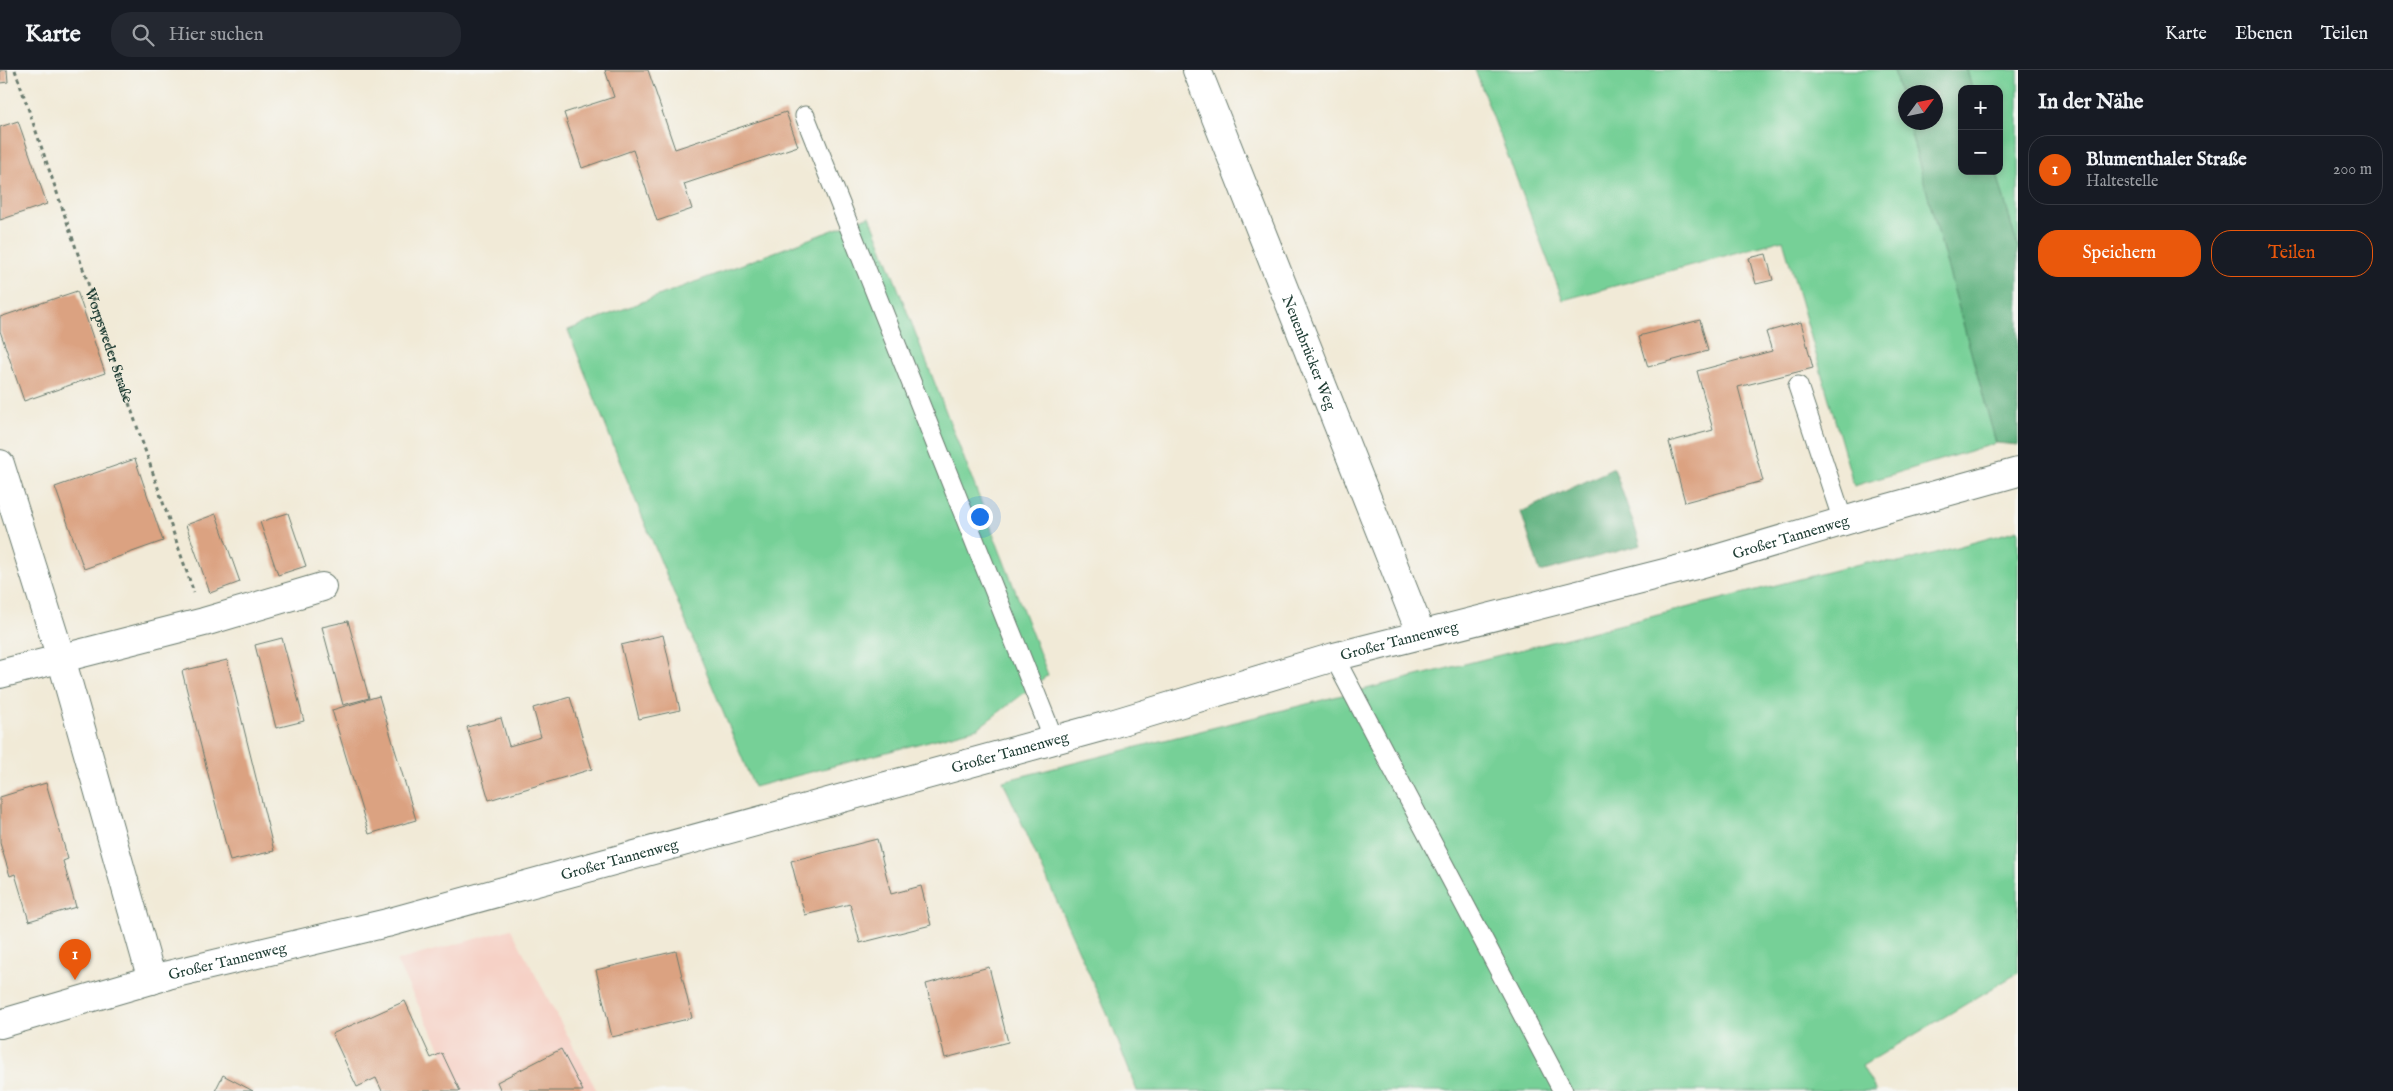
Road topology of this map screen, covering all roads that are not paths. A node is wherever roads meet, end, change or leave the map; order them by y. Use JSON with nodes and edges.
{"nodes":[{"id":1,"x":1198,"y":70,"type":"edge"},
{"id":2,"x":805,"y":116,"type":"dead end"},
{"id":3,"x":1798,"y":386,"type":"dead end"},
{"id":4,"x":0,"y":464,"type":"edge"},
{"id":5,"x":2018,"y":472,"type":"edge"},
{"id":6,"x":1843,"y":521,"type":"junction"},
{"id":7,"x":322,"y":587,"type":"dead end"},
{"id":8,"x":1421,"y":634,"type":"junction"},
{"id":9,"x":1334,"y":657,"type":"junction"},
{"id":10,"x":61,"y":658,"type":"junction"},
{"id":11,"x":0,"y":674,"type":"edge"},
{"id":12,"x":1054,"y":740,"type":"junction"},
{"id":13,"x":152,"y":980,"type":"junction"},
{"id":14,"x":0,"y":1024,"type":"edge"},
{"id":15,"x":1563,"y":1091,"type":"edge"}],
"edges":[{"from":1,"to":8,"type":"street","name":"Neuenbrücker Weg"},
{"from":2,"to":12,"type":"lane"},
{"from":3,"to":6,"type":"lane"},
{"from":4,"to":10,"type":"street"},
{"from":5,"to":6,"type":"street","name":"Großer Tannenweg"},
{"from":6,"to":8,"type":"street","name":"Großer Tannenweg"},
{"from":7,"to":10,"type":"street"},
{"from":8,"to":9,"type":"street","name":"Großer Tannenweg"},
{"from":9,"to":12,"type":"street","name":"Großer Tannenweg"},
{"from":9,"to":15,"type":"lane"},
{"from":10,"to":11,"type":"street"},
{"from":10,"to":13,"type":"street"},
{"from":12,"to":13,"type":"street","name":"Großer Tannenweg"},
{"from":13,"to":14,"type":"street","name":"Großer Tannenweg"}]}
